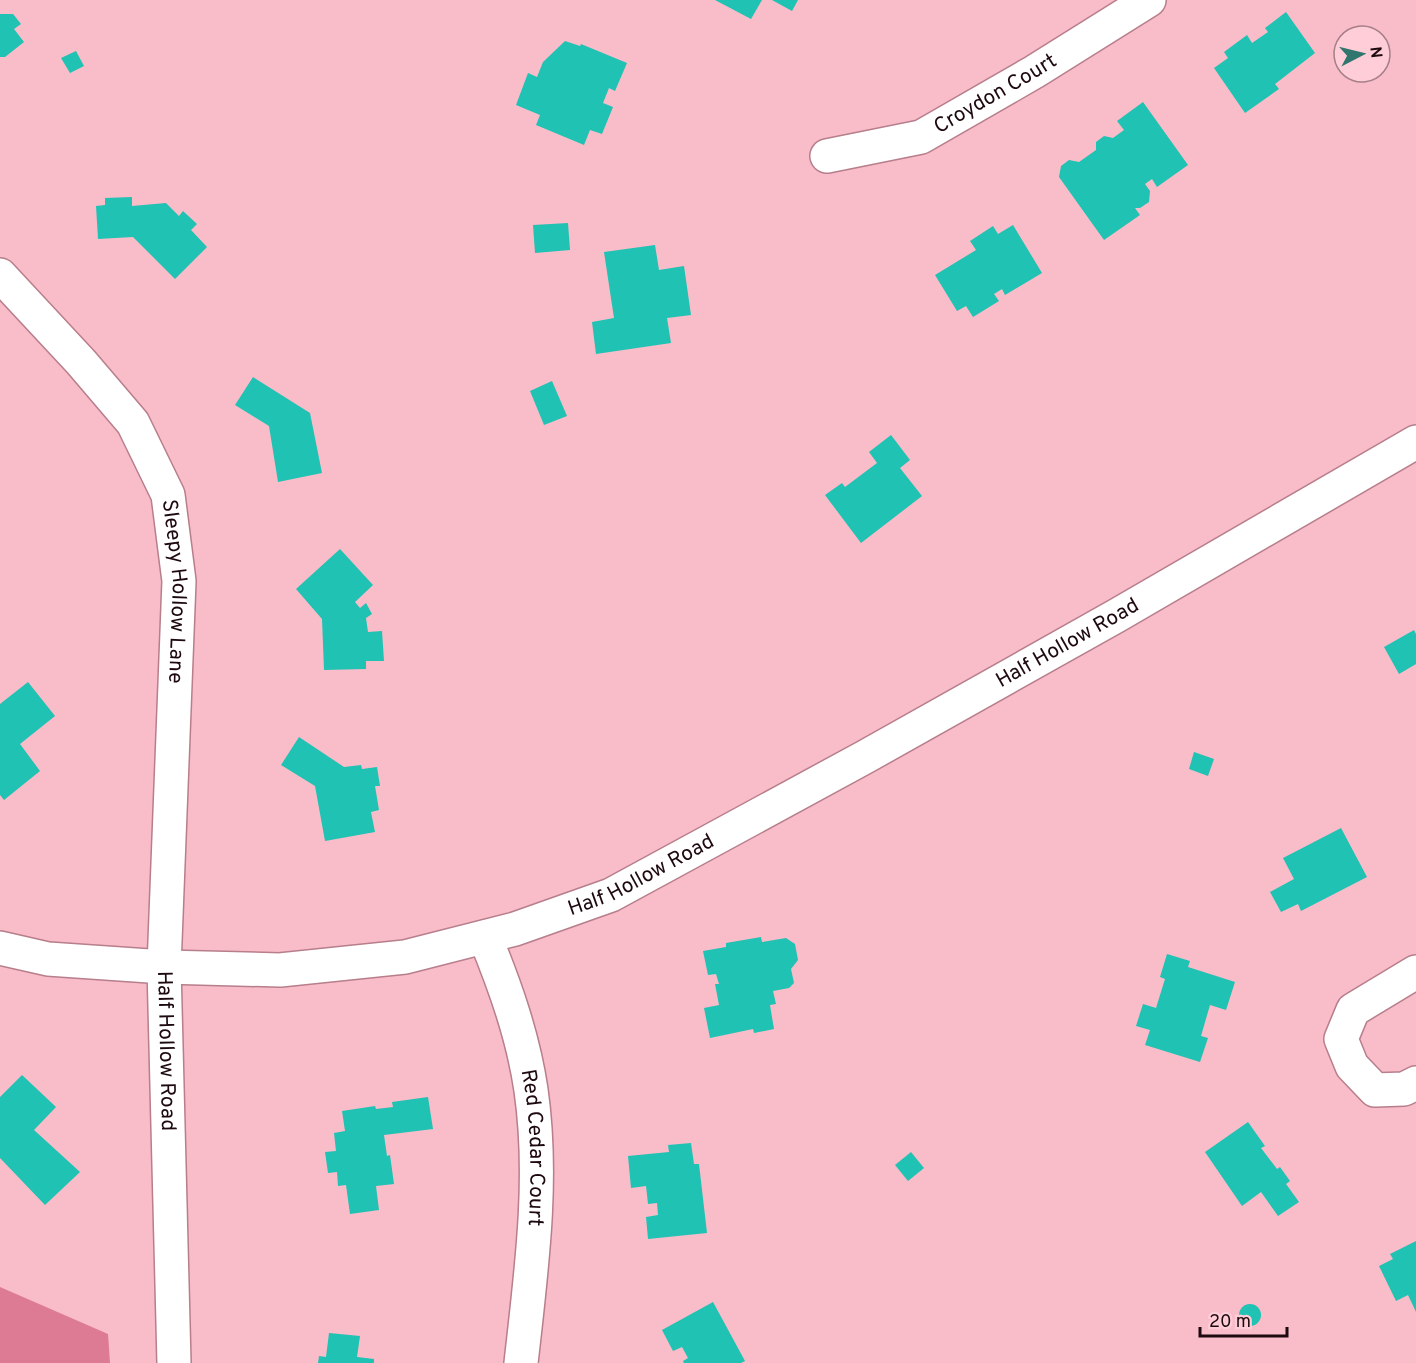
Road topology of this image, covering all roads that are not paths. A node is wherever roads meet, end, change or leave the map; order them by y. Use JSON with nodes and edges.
{"nodes":[{"id":1,"x":1149,"y":0,"type":"edge"},
{"id":2,"x":827,"y":156,"type":"dead end"},
{"id":3,"x":0,"y":275,"type":"edge"},
{"id":4,"x":1416,"y":442,"type":"edge"},
{"id":5,"x":485,"y":937,"type":"junction"},
{"id":6,"x":0,"y":948,"type":"edge"},
{"id":7,"x":164,"y":967,"type":"junction"},
{"id":8,"x":1416,"y":972,"type":"edge"},
{"id":9,"x":1416,"y":1083,"type":"edge"},
{"id":10,"x":174,"y":1363,"type":"edge"},
{"id":11,"x":521,"y":1363,"type":"edge"}],
"edges":[{"from":1,"to":2,"type":"street","name":"Croydon Court"},
{"from":3,"to":7,"type":"street","name":"Sleepy Hollow Lane"},
{"from":4,"to":5,"type":"street","name":"Half Hollow Road"},
{"from":5,"to":7,"type":"street","name":"Half Hollow Road"},
{"from":5,"to":11,"type":"street","name":"Red Cedar Court"},
{"from":6,"to":7,"type":"street"},
{"from":7,"to":10,"type":"street","name":"Half Hollow Road"},
{"from":8,"to":9,"type":"street"}]}
